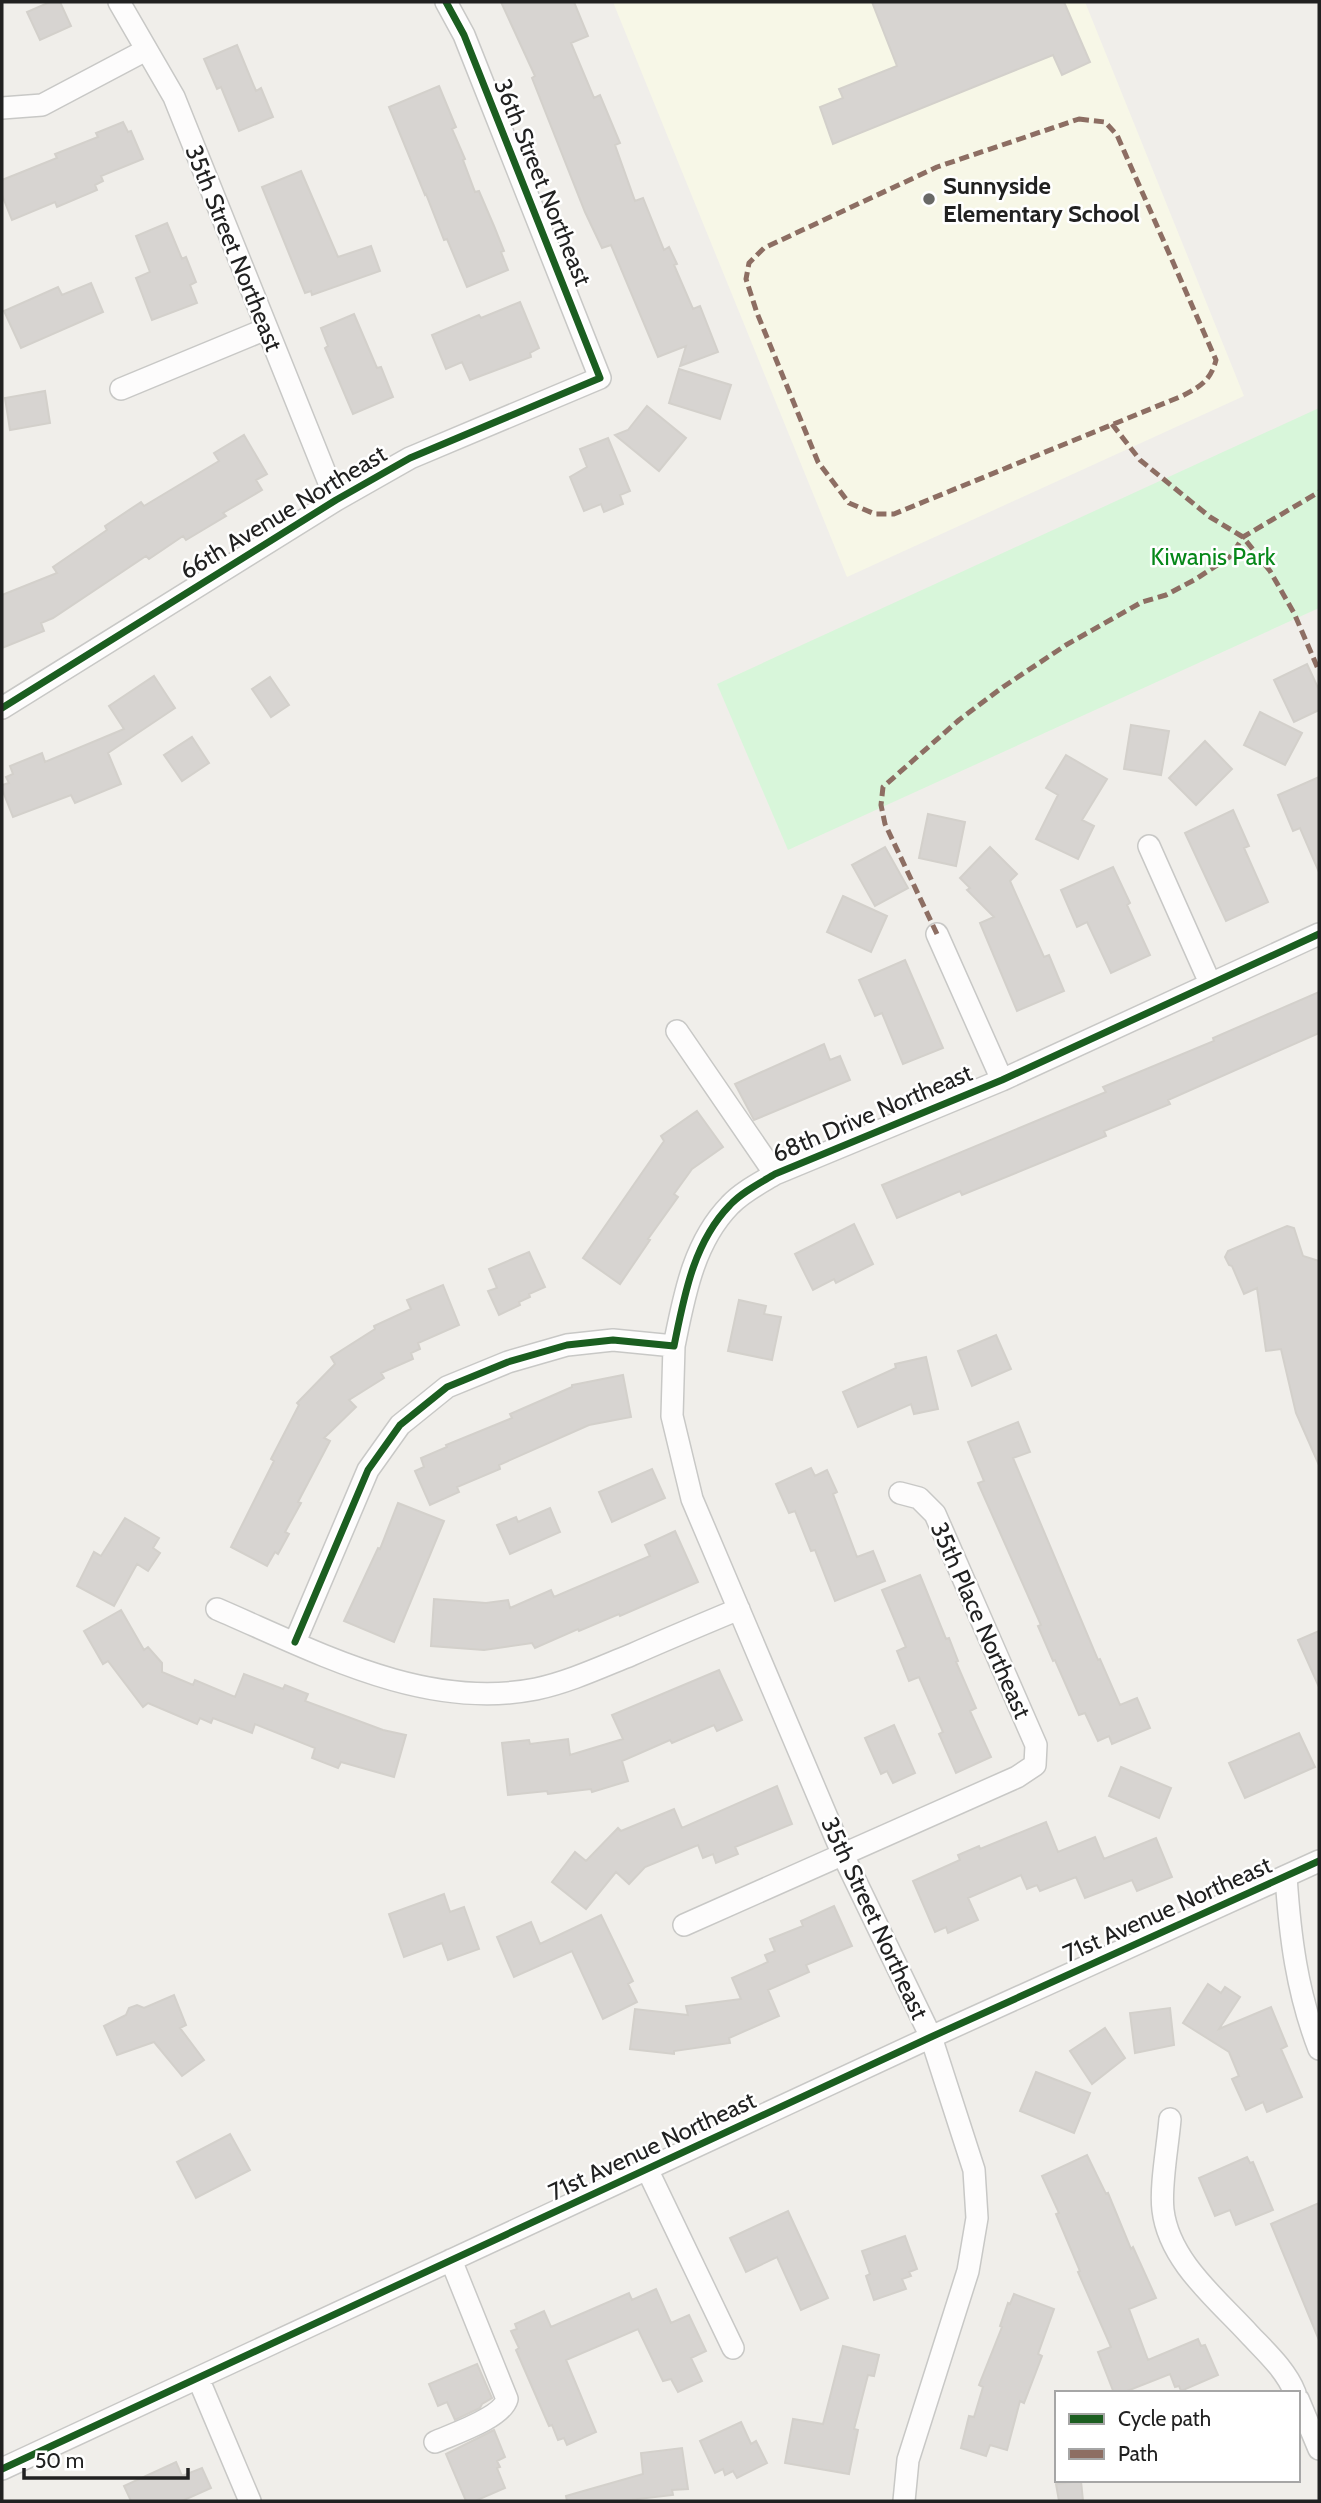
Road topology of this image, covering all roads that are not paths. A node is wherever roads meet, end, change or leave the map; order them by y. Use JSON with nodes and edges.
{"nodes":[{"id":1,"x":119,"y":2,"type":"edge"},
{"id":2,"x":446,"y":2,"type":"edge"},
{"id":3,"x":146,"y":50,"type":"junction"},
{"id":4,"x":2,"y":108,"type":"edge"},
{"id":5,"x":265,"y":329,"type":"junction"},
{"id":6,"x":600,"y":378,"type":"joint"},
{"id":7,"x":121,"y":389,"type":"dead end"},
{"id":8,"x":336,"y":500,"type":"junction"},
{"id":9,"x":2,"y":708,"type":"edge"},
{"id":10,"x":1149,"y":846,"type":"dead end"},
{"id":11,"x":937,"y":934,"type":"dead end"},
{"id":12,"x":1319,"y":934,"type":"edge"},
{"id":13,"x":1210,"y":983,"type":"junction"},
{"id":14,"x":677,"y":1031,"type":"dead end"},
{"id":15,"x":1002,"y":1080,"type":"junction"},
{"id":16,"x":775,"y":1174,"type":"junction"},
{"id":17,"x":674,"y":1346,"type":"junction"},
{"id":18,"x":900,"y":1493,"type":"dead end"},
{"id":19,"x":217,"y":1609,"type":"dead end"},
{"id":20,"x":739,"y":1609,"type":"junction"},
{"id":21,"x":295,"y":1642,"type":"junction"},
{"id":22,"x":844,"y":1855,"type":"junction"},
{"id":23,"x":1319,"y":1861,"type":"edge"},
{"id":24,"x":1286,"y":1876,"type":"junction"},
{"id":25,"x":684,"y":1926,"type":"dead end"},
{"id":26,"x":931,"y":2037,"type":"junction"},
{"id":27,"x":1319,"y":2049,"type":"edge"},
{"id":28,"x":1170,"y":2119,"type":"dead end"},
{"id":29,"x":647,"y":2169,"type":"junction"},
{"id":30,"x":451,"y":2260,"type":"junction"},
{"id":31,"x":733,"y":2348,"type":"dead end"},
{"id":32,"x":198,"y":2378,"type":"junction"},
{"id":33,"x":1294,"y":2391,"type":"edge"},
{"id":34,"x":1300,"y":2404,"type":"edge"},
{"id":35,"x":435,"y":2442,"type":"dead end"},
{"id":36,"x":1319,"y":2449,"type":"edge"},
{"id":37,"x":2,"y":2469,"type":"edge"},
{"id":38,"x":250,"y":2501,"type":"edge"},
{"id":39,"x":904,"y":2501,"type":"edge"}],
"edges":[{"from":1,"to":3,"type":"street","name":"35th Street Northeast"},
{"from":2,"to":6,"type":"street","name":"36th Street Northeast"},
{"from":3,"to":4,"type":"street"},
{"from":3,"to":5,"type":"street","name":"35th Street Northeast"},
{"from":5,"to":7,"type":"street"},
{"from":5,"to":8,"type":"street","name":"35th Street Northeast"},
{"from":6,"to":8,"type":"street","name":"66th Avenue Northeast"},
{"from":8,"to":9,"type":"street","name":"66th Avenue Northeast"},
{"from":10,"to":13,"type":"street"},
{"from":11,"to":15,"type":"street"},
{"from":12,"to":13,"type":"street","name":"68th Drive Northeast"},
{"from":13,"to":15,"type":"street","name":"68th Drive Northeast"},
{"from":14,"to":16,"type":"street"},
{"from":15,"to":16,"type":"street","name":"68th Drive Northeast"},
{"from":16,"to":17,"type":"street","name":"68th Drive Northeast"},
{"from":17,"to":20,"type":"street","name":"35th Street Northeast"},
{"from":17,"to":21,"type":"street"},
{"from":18,"to":22,"type":"street","name":"35th Place Northeast"},
{"from":19,"to":21,"type":"street"},
{"from":20,"to":21,"type":"street"},
{"from":20,"to":22,"type":"street","name":"35th Street Northeast"},
{"from":22,"to":25,"type":"street"},
{"from":22,"to":26,"type":"street","name":"35th Street Northeast"},
{"from":23,"to":24,"type":"street","name":"71st Avenue Northeast"},
{"from":24,"to":26,"type":"street","name":"71st Avenue Northeast"},
{"from":24,"to":27,"type":"street"},
{"from":26,"to":29,"type":"street","name":"71st Avenue Northeast"},
{"from":26,"to":39,"type":"street","name":"35th Street Northeast"},
{"from":28,"to":33,"type":"street"},
{"from":29,"to":30,"type":"street","name":"71st Avenue Northeast"},
{"from":29,"to":31,"type":"street"},
{"from":30,"to":32,"type":"street","name":"71st Avenue Northeast"},
{"from":30,"to":35,"type":"street"},
{"from":32,"to":37,"type":"street","name":"71st Avenue Northeast"},
{"from":32,"to":38,"type":"street"},
{"from":34,"to":36,"type":"street"}]}
